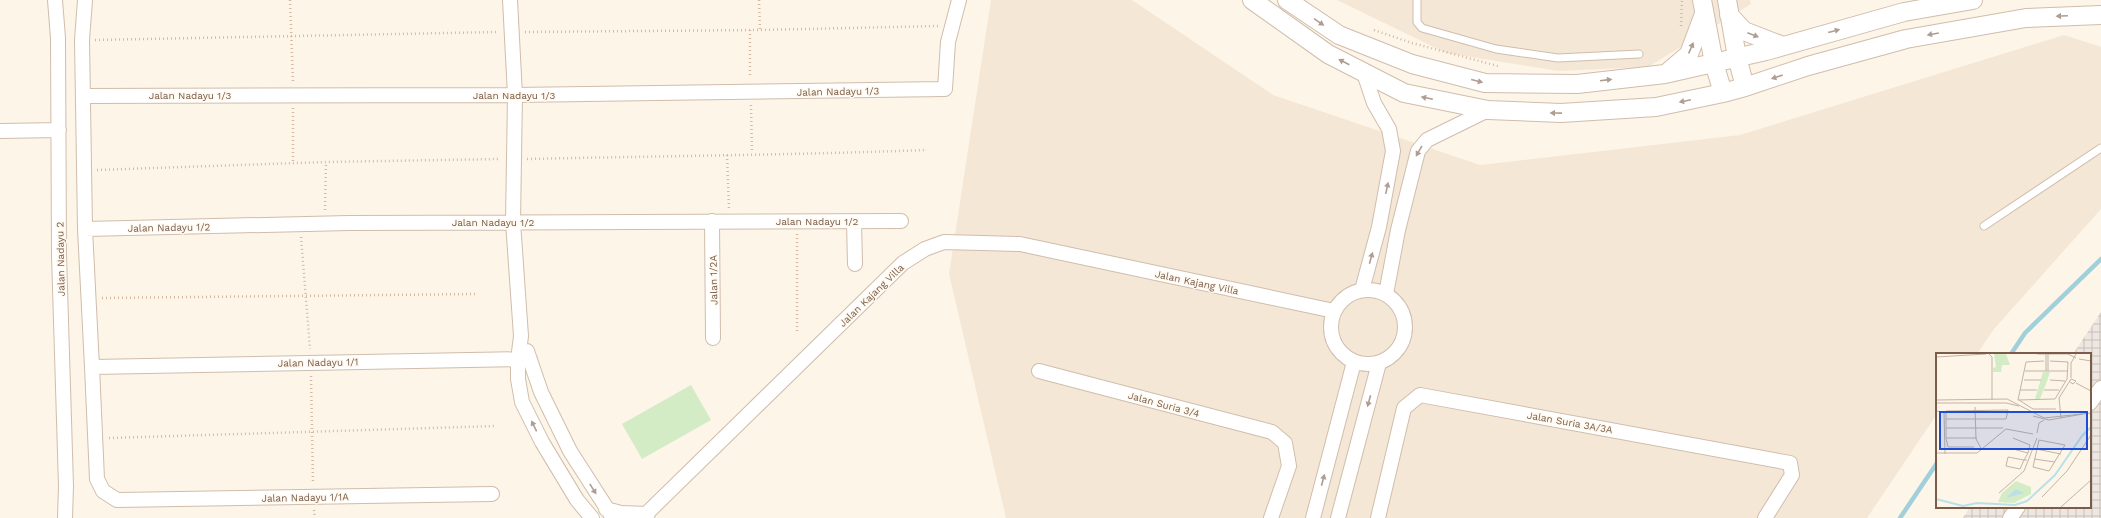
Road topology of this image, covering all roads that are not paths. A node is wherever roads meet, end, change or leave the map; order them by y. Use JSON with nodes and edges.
{"nodes":[{"id":1,"x":55,"y":0,"type":"edge"},
{"id":2,"x":85,"y":0,"type":"edge"},
{"id":3,"x":510,"y":0,"type":"edge"},
{"id":4,"x":959,"y":0,"type":"edge"},
{"id":5,"x":1252,"y":0,"type":"edge"},
{"id":6,"x":1287,"y":0,"type":"edge"},
{"id":7,"x":1417,"y":0,"type":"edge"},
{"id":8,"x":1972,"y":0,"type":"edge"},
{"id":9,"x":1909,"y":6,"type":"edge"},
{"id":10,"x":1703,"y":7,"type":"edge"},
{"id":11,"x":1728,"y":7,"type":"edge"},
{"id":12,"x":2101,"y":15,"type":"edge"},
{"id":13,"x":1782,"y":46,"type":"junction"},
{"id":14,"x":1639,"y":54,"type":"dead end"},
{"id":15,"x":1737,"y":57,"type":"junction"},
{"id":16,"x":1714,"y":62,"type":"junction"},
{"id":17,"x":1364,"y":73,"type":"junction"},
{"id":18,"x":1665,"y":74,"type":"junction"},
{"id":19,"x":1746,"y":87,"type":"junction"},
{"id":20,"x":1723,"y":93,"type":"junction"},
{"id":21,"x":83,"y":96,"type":"junction"},
{"id":22,"x":515,"y":96,"type":"junction"},
{"id":23,"x":1488,"y":110,"type":"junction"},
{"id":24,"x":59,"y":130,"type":"junction"},
{"id":25,"x":0,"y":131,"type":"edge"},
{"id":26,"x":2101,"y":148,"type":"edge"},
{"id":27,"x":712,"y":221,"type":"junction"},
{"id":28,"x":900,"y":221,"type":"dead end"},
{"id":29,"x":513,"y":222,"type":"junction"},
{"id":30,"x":854,"y":222,"type":"junction"},
{"id":31,"x":1984,"y":226,"type":"dead end"},
{"id":32,"x":85,"y":229,"type":"junction"},
{"id":33,"x":855,"y":264,"type":"dead end"},
{"id":34,"x":1362,"y":290,"type":"junction"},
{"id":35,"x":1386,"y":294,"type":"junction"},
{"id":36,"x":1334,"y":311,"type":"junction"},
{"id":37,"x":713,"y":338,"type":"dead end"},
{"id":38,"x":524,"y":360,"type":"junction"},
{"id":39,"x":1354,"y":362,"type":"junction"},
{"id":40,"x":1379,"y":363,"type":"junction"},
{"id":41,"x":92,"y":368,"type":"junction"},
{"id":42,"x":1039,"y":371,"type":"dead end"},
{"id":43,"x":2101,"y":388,"type":"edge"},
{"id":44,"x":2091,"y":402,"type":"edge"},
{"id":45,"x":561,"y":433,"type":"junction"},
{"id":46,"x":542,"y":442,"type":"junction"},
{"id":47,"x":580,"y":468,"type":"junction"},
{"id":48,"x":564,"y":478,"type":"junction"},
{"id":49,"x":492,"y":494,"type":"dead end"},
{"id":50,"x":2017,"y":508,"type":"edge"},
{"id":51,"x":609,"y":514,"type":"edge"},
{"id":52,"x":645,"y":516,"type":"edge"},
{"id":53,"x":65,"y":518,"type":"edge"},
{"id":54,"x":591,"y":518,"type":"edge"},
{"id":55,"x":1271,"y":518,"type":"edge"},
{"id":56,"x":1313,"y":518,"type":"edge"},
{"id":57,"x":1338,"y":518,"type":"edge"},
{"id":58,"x":1379,"y":518,"type":"edge"},
{"id":59,"x":1765,"y":518,"type":"edge"},
{"id":60,"x":2010,"y":518,"type":"edge"}],
"edges":[{"from":1,"to":24,"type":"street","name":"Jalan Nadayu 2"},
{"from":2,"to":21,"type":"street"},
{"from":3,"to":22,"type":"street"},
{"from":4,"to":22,"type":"street","name":"Jalan Nadayu 1/3"},
{"from":17,"to":5,"type":"street","one_way":true},
{"from":6,"to":18,"type":"street","one_way":true},
{"from":7,"to":14,"type":"lane"},
{"from":8,"to":9,"type":"street"},
{"from":13,"to":9,"type":"street","one_way":true},
{"from":10,"to":16,"type":"street"},
{"from":18,"to":10,"type":"street","one_way":true},
{"from":11,"to":13,"type":"street","one_way":true},
{"from":11,"to":15,"type":"street"},
{"from":12,"to":19,"type":"street","one_way":true},
{"from":13,"to":15,"type":"street"},
{"from":15,"to":16,"type":"street"},
{"from":15,"to":19,"type":"street"},
{"from":16,"to":18,"type":"street"},
{"from":16,"to":20,"type":"street"},
{"from":23,"to":17,"type":"street","one_way":true},
{"from":34,"to":17,"type":"street","one_way":true},
{"from":19,"to":20,"type":"street"},
{"from":20,"to":23,"type":"street","one_way":true},
{"from":21,"to":22,"type":"street","name":"Jalan Nadayu 1/3"},
{"from":21,"to":32,"type":"street"},
{"from":22,"to":29,"type":"street"},
{"from":23,"to":35,"type":"street","one_way":true},
{"from":24,"to":25,"type":"street"},
{"from":24,"to":53,"type":"street","name":"Jalan Nadayu 2"},
{"from":26,"to":31,"type":"lane"},
{"from":27,"to":29,"type":"street","name":"Jalan Nadayu 1/2"},
{"from":27,"to":30,"type":"street","name":"Jalan Nadayu 1/2"},
{"from":27,"to":37,"type":"street","name":"Jalan 1/2A"},
{"from":28,"to":30,"type":"street","name":"Jalan Nadayu 1/2"},
{"from":29,"to":32,"type":"street","name":"Jalan Nadayu 1/2"},
{"from":29,"to":38,"type":"street"},
{"from":30,"to":33,"type":"street"},
{"from":32,"to":41,"type":"street"},
{"from":34,"to":35,"type":"street"},
{"from":34,"to":36,"type":"street"},
{"from":35,"to":40,"type":"street"},
{"from":36,"to":39,"type":"street"},
{"from":36,"to":52,"type":"street","name":"Jalan Kajang Villa"},
{"from":38,"to":41,"type":"street","name":"Jalan Nadayu 1/1"},
{"from":38,"to":45,"type":"street"},
{"from":46,"to":38,"type":"street","one_way":true},
{"from":39,"to":40,"type":"street"},
{"from":56,"to":39,"type":"street","one_way":true},
{"from":40,"to":57,"type":"street","one_way":true},
{"from":41,"to":49,"type":"street","name":"Jalan Nadayu 1/1A"},
{"from":42,"to":55,"type":"street","name":"Jalan Suria 3/4"},
{"from":43,"to":44,"type":"street"},
{"from":45,"to":46,"type":"street"},
{"from":45,"to":47,"type":"street"},
{"from":46,"to":48,"type":"street"},
{"from":47,"to":48,"type":"street"},
{"from":47,"to":51,"type":"street","one_way":true},
{"from":48,"to":54,"type":"street"},
{"from":50,"to":60,"type":"street"},
{"from":51,"to":52,"type":"street"},
{"from":58,"to":59,"type":"street","name":"Jalan Suria 3A/3A"}]}
